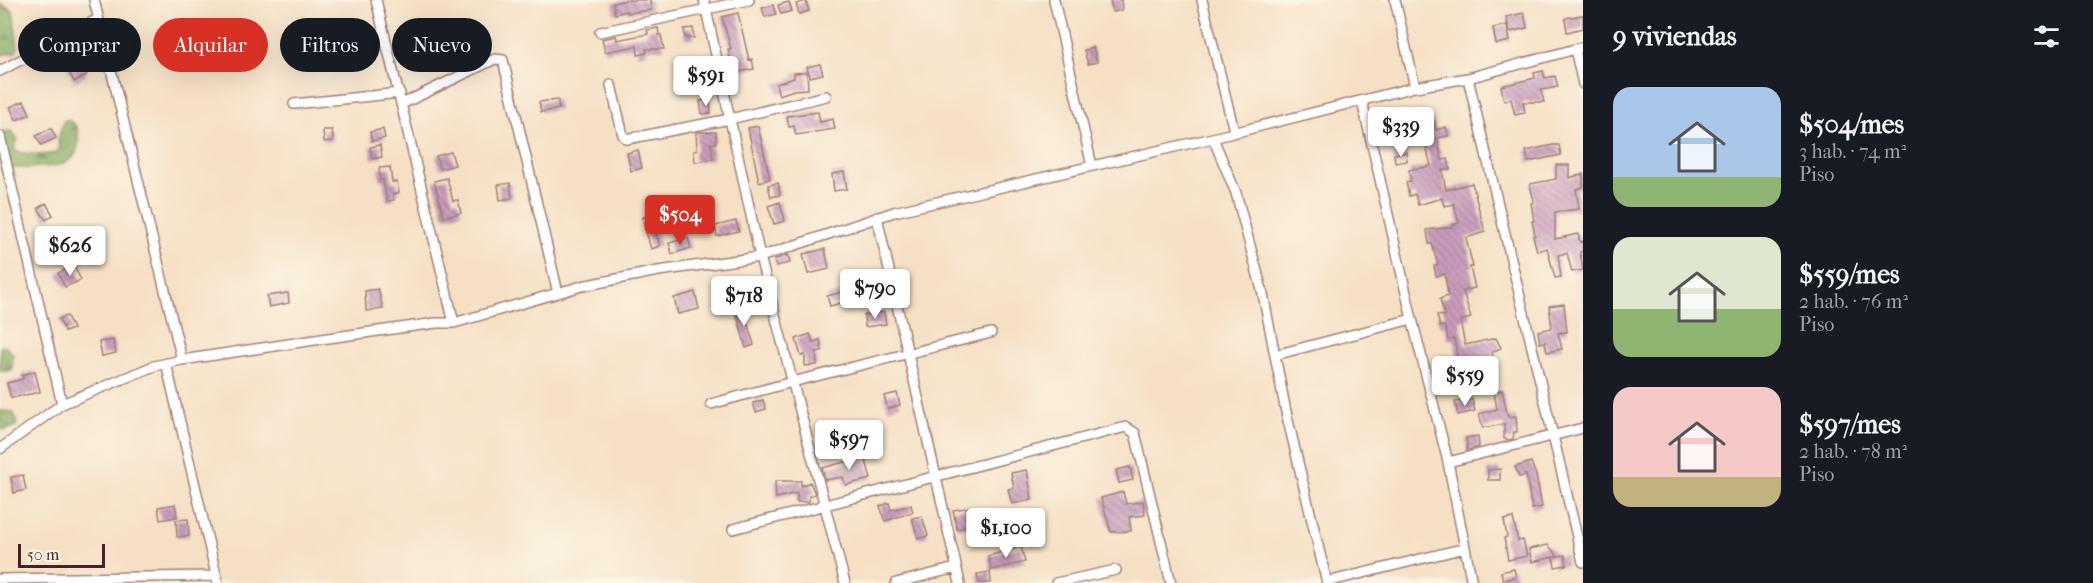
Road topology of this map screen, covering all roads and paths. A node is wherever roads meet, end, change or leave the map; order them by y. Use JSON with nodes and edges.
{"nodes":[{"id":1,"x":94,"y":0,"type":"edge"},
{"id":2,"x":376,"y":0,"type":"edge"},
{"id":3,"x":704,"y":0,"type":"edge"},
{"id":4,"x":749,"y":0,"type":"edge"},
{"id":5,"x":1054,"y":0,"type":"edge"},
{"id":6,"x":1202,"y":0,"type":"edge"},
{"id":7,"x":1395,"y":0,"type":"edge"},
{"id":8,"x":706,"y":10,"type":"junction"},
{"id":9,"x":98,"y":18,"type":"edge"},
{"id":10,"x":600,"y":32,"type":"dead end"},
{"id":11,"x":1579,"y":48,"type":"edge"},
{"id":12,"x":18,"y":61,"type":"edge"},
{"id":13,"x":0,"y":70,"type":"edge"},
{"id":14,"x":111,"y":72,"type":"edge"},
{"id":15,"x":1468,"y":78,"type":"junction"},
{"id":16,"x":1583,"y":84,"type":"edge"},
{"id":17,"x":611,"y":85,"type":"dead end"},
{"id":18,"x":1415,"y":87,"type":"junction"},
{"id":19,"x":400,"y":93,"type":"junction"},
{"id":20,"x":826,"y":96,"type":"dead end"},
{"id":21,"x":1362,"y":101,"type":"junction"},
{"id":22,"x":294,"y":104,"type":"dead end"},
{"id":23,"x":402,"y":104,"type":"junction"},
{"id":24,"x":730,"y":119,"type":"junction"},
{"id":25,"x":1234,"y":131,"type":"junction"},
{"id":26,"x":0,"y":136,"type":"edge"},
{"id":27,"x":1213,"y":138,"type":"junction"},
{"id":28,"x":1092,"y":166,"type":"junction"},
{"id":29,"x":878,"y":217,"type":"junction"},
{"id":30,"x":760,"y":257,"type":"junction"},
{"id":31,"x":558,"y":293,"type":"junction"},
{"id":32,"x":1412,"y":319,"type":"junction"},
{"id":33,"x":454,"y":323,"type":"junction"},
{"id":34,"x":991,"y":333,"type":"dead end"},
{"id":35,"x":908,"y":354,"type":"junction"},
{"id":36,"x":1275,"y":355,"type":"junction"},
{"id":37,"x":182,"y":360,"type":"junction"},
{"id":38,"x":165,"y":363,"type":"junction"},
{"id":39,"x":792,"y":382,"type":"junction"},
{"id":40,"x":62,"y":404,"type":"junction"},
{"id":41,"x":711,"y":404,"type":"dead end"},
{"id":42,"x":1583,"y":428,"type":"edge"},
{"id":43,"x":1552,"y":435,"type":"junction"},
{"id":44,"x":0,"y":449,"type":"edge"},
{"id":45,"x":1448,"y":462,"type":"junction"},
{"id":46,"x":936,"y":477,"type":"junction"},
{"id":47,"x":824,"y":504,"type":"junction"},
{"id":48,"x":733,"y":528,"type":"dead end"},
{"id":49,"x":1465,"y":548,"type":"junction"},
{"id":50,"x":1583,"y":562,"type":"edge"},
{"id":51,"x":956,"y":568,"type":"junction"},
{"id":52,"x":1116,"y":570,"type":"dead end"},
{"id":53,"x":0,"y":579,"type":"edge"},
{"id":54,"x":218,"y":580,"type":"edge"},
{"id":55,"x":845,"y":583,"type":"edge"},
{"id":56,"x":896,"y":583,"type":"edge"},
{"id":57,"x":960,"y":583,"type":"edge"},
{"id":58,"x":1056,"y":583,"type":"edge"},
{"id":59,"x":1172,"y":583,"type":"edge"},
{"id":60,"x":1327,"y":583,"type":"edge"},
{"id":61,"x":1472,"y":583,"type":"edge"}],
"edges":[{"from":1,"to":9,"type":"street"},
{"from":2,"to":19,"type":"street"},
{"from":3,"to":8,"type":"street"},
{"from":4,"to":8,"type":"street"},
{"from":5,"to":28,"type":"street"},
{"from":6,"to":25,"type":"street"},
{"from":7,"to":18,"type":"street"},
{"from":8,"to":10,"type":"street"},
{"from":8,"to":24,"type":"street"},
{"from":11,"to":15,"type":"street"},
{"from":11,"to":16,"type":"street"},
{"from":12,"to":13,"type":"street"},
{"from":14,"to":37,"type":"street"},
{"from":15,"to":18,"type":"street"},
{"from":15,"to":43,"type":"street"},
{"from":17,"to":24,"type":"street"},
{"from":18,"to":21,"type":"street"},
{"from":19,"to":22,"type":"street"},
{"from":19,"to":23,"type":"street"},
{"from":20,"to":24,"type":"street"},
{"from":21,"to":25,"type":"street"},
{"from":21,"to":32,"type":"street"},
{"from":23,"to":31,"type":"street"},
{"from":23,"to":33,"type":"street"},
{"from":24,"to":30,"type":"street"},
{"from":25,"to":27,"type":"street"},
{"from":26,"to":40,"type":"street"},
{"from":27,"to":28,"type":"street"},
{"from":27,"to":36,"type":"street"},
{"from":28,"to":29,"type":"street"},
{"from":29,"to":30,"type":"street"},
{"from":29,"to":35,"type":"street"},
{"from":30,"to":31,"type":"street"},
{"from":30,"to":39,"type":"street"},
{"from":31,"to":33,"type":"street"},
{"from":32,"to":36,"type":"street"},
{"from":32,"to":45,"type":"street"},
{"from":33,"to":37,"type":"street"},
{"from":34,"to":35,"type":"street"},
{"from":35,"to":39,"type":"street"},
{"from":35,"to":46,"type":"street"},
{"from":36,"to":60,"type":"street"},
{"from":37,"to":38,"type":"street"},
{"from":38,"to":40,"type":"street"},
{"from":38,"to":54,"type":"street"},
{"from":39,"to":41,"type":"street"},
{"from":39,"to":47,"type":"street"},
{"from":40,"to":44,"type":"street"},
{"from":42,"to":43,"type":"street"},
{"from":43,"to":45,"type":"street"},
{"from":43,"to":50,"type":"street"},
{"from":45,"to":49,"type":"street"},
{"from":46,"to":47,"type":"street"},
{"from":46,"to":51,"type":"street"},
{"from":46,"to":59,"type":"street"},
{"from":47,"to":48,"type":"street"},
{"from":47,"to":55,"type":"street"},
{"from":49,"to":60,"type":"street"},
{"from":49,"to":61,"type":"street"},
{"from":51,"to":56,"type":"street"},
{"from":51,"to":57,"type":"street"},
{"from":52,"to":58,"type":"street"},
{"from":53,"to":54,"type":"street"}]}
